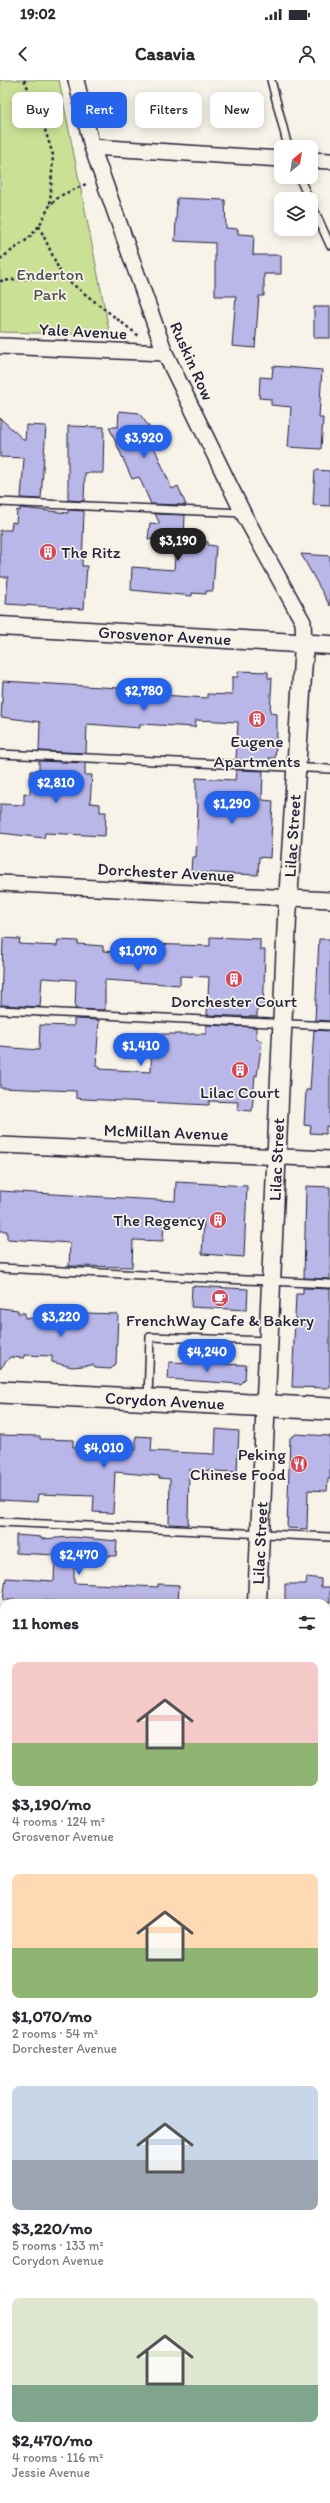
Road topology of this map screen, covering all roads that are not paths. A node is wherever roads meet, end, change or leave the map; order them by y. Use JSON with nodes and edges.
{"nodes":[{"id":1,"x":76,"y":80,"type":"edge"},
{"id":2,"x":271,"y":80,"type":"edge"},
{"id":3,"x":286,"y":140,"type":"edge"},
{"id":4,"x":92,"y":147,"type":"junction"},
{"id":5,"x":274,"y":159,"type":"edge"},
{"id":6,"x":318,"y":160,"type":"edge"},
{"id":7,"x":330,"y":161,"type":"edge"},
{"id":8,"x":318,"y":218,"type":"edge"},
{"id":9,"x":330,"y":245,"type":"edge"},
{"id":10,"x":0,"y":346,"type":"edge"},
{"id":11,"x":165,"y":353,"type":"junction"},
{"id":12,"x":0,"y":502,"type":"edge"},
{"id":13,"x":243,"y":513,"type":"junction"},
{"id":14,"x":0,"y":626,"type":"edge"},
{"id":15,"x":304,"y":644,"type":"junction"},
{"id":16,"x":330,"y":645,"type":"edge"},
{"id":17,"x":0,"y":754,"type":"edge"},
{"id":18,"x":295,"y":768,"type":"junction"},
{"id":19,"x":330,"y":770,"type":"edge"},
{"id":20,"x":0,"y":883,"type":"edge"},
{"id":21,"x":288,"y":898,"type":"junction"},
{"id":22,"x":330,"y":900,"type":"edge"},
{"id":23,"x":0,"y":1010,"type":"edge"},
{"id":24,"x":282,"y":1024,"type":"junction"},
{"id":25,"x":330,"y":1026,"type":"edge"},
{"id":26,"x":0,"y":1145,"type":"edge"},
{"id":27,"x":276,"y":1157,"type":"junction"},
{"id":28,"x":330,"y":1159,"type":"edge"},
{"id":29,"x":0,"y":1268,"type":"edge"},
{"id":30,"x":270,"y":1281,"type":"junction"},
{"id":31,"x":330,"y":1284,"type":"edge"},
{"id":32,"x":268,"y":1341,"type":"junction"},
{"id":33,"x":0,"y":1392,"type":"edge"},
{"id":34,"x":148,"y":1401,"type":"junction"},
{"id":35,"x":267,"y":1406,"type":"junction"},
{"id":36,"x":330,"y":1409,"type":"edge"},
{"id":37,"x":0,"y":1522,"type":"edge"},
{"id":38,"x":261,"y":1535,"type":"junction"},
{"id":39,"x":330,"y":1537,"type":"edge"},
{"id":40,"x":257,"y":1599,"type":"edge"}],
"edges":[{"from":1,"to":4,"type":"street","name":"Ruskin Row"},
{"from":2,"to":3,"type":"lane"},
{"from":4,"to":5,"type":"street"},
{"from":4,"to":11,"type":"street","name":"Ruskin Row"},
{"from":6,"to":7,"type":"street"},
{"from":8,"to":9,"type":"lane"},
{"from":10,"to":11,"type":"street","name":"Yale Avenue"},
{"from":11,"to":13,"type":"street","name":"Ruskin Row"},
{"from":12,"to":13,"type":"lane"},
{"from":13,"to":15,"type":"street","name":"Ruskin Row"},
{"from":14,"to":15,"type":"street","name":"Grosvenor Avenue"},
{"from":15,"to":16,"type":"street","name":"Grosvenor Avenue"},
{"from":15,"to":18,"type":"street","name":"Lilac Street"},
{"from":17,"to":18,"type":"lane"},
{"from":18,"to":19,"type":"lane"},
{"from":18,"to":21,"type":"street","name":"Lilac Street"},
{"from":20,"to":21,"type":"street","name":"Dorchester Avenue"},
{"from":21,"to":22,"type":"street","name":"Dorchester Avenue"},
{"from":21,"to":24,"type":"street","name":"Lilac Street"},
{"from":23,"to":24,"type":"lane"},
{"from":24,"to":25,"type":"lane"},
{"from":24,"to":27,"type":"street","name":"Lilac Street"},
{"from":26,"to":27,"type":"street","name":"McMillan Avenue"},
{"from":27,"to":28,"type":"street","name":"McMillan Avenue"},
{"from":27,"to":30,"type":"street","name":"Lilac Street"},
{"from":29,"to":30,"type":"lane"},
{"from":30,"to":31,"type":"lane"},
{"from":30,"to":32,"type":"street","name":"Lilac Street"},
{"from":32,"to":34,"type":"lane"},
{"from":32,"to":35,"type":"street","name":"Lilac Street"},
{"from":33,"to":34,"type":"main road","name":"Corydon Avenue"},
{"from":34,"to":35,"type":"main road","name":"Corydon Avenue"},
{"from":35,"to":36,"type":"main road","name":"Corydon Avenue"},
{"from":35,"to":38,"type":"street","name":"Lilac Street"},
{"from":37,"to":38,"type":"lane"},
{"from":38,"to":39,"type":"lane"},
{"from":38,"to":40,"type":"street","name":"Lilac Street"}]}
